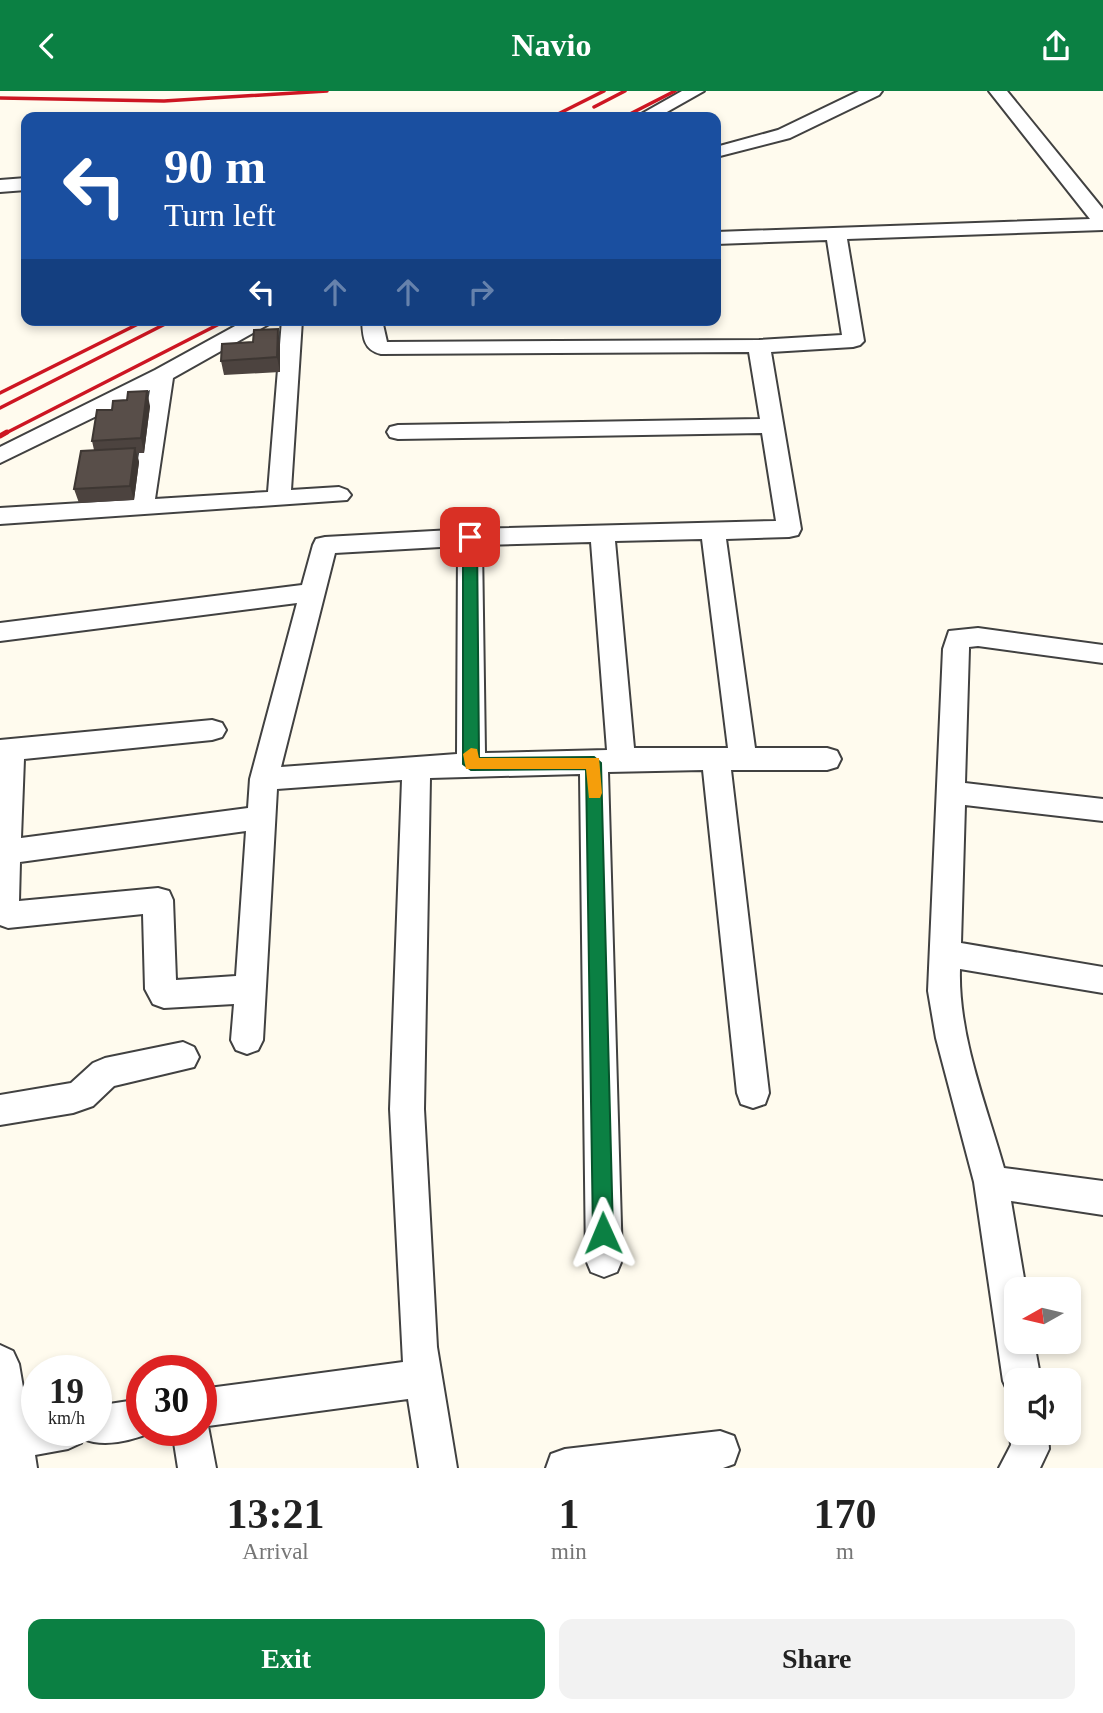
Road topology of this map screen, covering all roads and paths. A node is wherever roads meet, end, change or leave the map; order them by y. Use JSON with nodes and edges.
{"nodes":[{"id":1,"x":695,"y":91,"type":"edge"},
{"id":2,"x":873,"y":91,"type":"edge"},
{"id":3,"x":998,"y":91,"type":"edge"},
{"id":4,"x":655,"y":112,"type":"edge"},
{"id":5,"x":721,"y":151,"type":"edge"},
{"id":6,"x":21,"y":184,"type":"edge"},
{"id":7,"x":0,"y":186,"type":"edge"},
{"id":8,"x":1103,"y":223,"type":"edge"},
{"id":9,"x":836,"y":235,"type":"junction"},
{"id":10,"x":721,"y":238,"type":"edge"},
{"id":11,"x":251,"y":326,"type":"edge"},
{"id":12,"x":292,"y":326,"type":"edge"},
{"id":13,"x":373,"y":326,"type":"edge"},
{"id":14,"x":759,"y":347,"type":"junction"},
{"id":15,"x":163,"y":375,"type":"junction"},
{"id":16,"x":772,"y":426,"type":"junction"},
{"id":17,"x":398,"y":432,"type":"dead end"},
{"id":18,"x":0,"y":456,"type":"edge"},
{"id":19,"x":339,"y":495,"type":"dead end"},
{"id":20,"x":279,"y":497,"type":"junction"},
{"id":21,"x":142,"y":506,"type":"junction"},
{"id":22,"x":0,"y":516,"type":"edge"},
{"id":23,"x":713,"y":531,"type":"junction"},
{"id":24,"x":602,"y":534,"type":"junction"},
{"id":25,"x":470,"y":537,"type":"junction"},
{"id":26,"x":312,"y":592,"type":"junction"},
{"id":27,"x":0,"y":632,"type":"edge"},
{"id":28,"x":1103,"y":654,"type":"edge"},
{"id":29,"x":212,"y":730,"type":"dead end"},
{"id":30,"x":5,"y":751,"type":"edge"},
{"id":31,"x":730,"y":759,"type":"junction"},
{"id":32,"x":827,"y":759,"type":"dead end"},
{"id":33,"x":608,"y":761,"type":"junction"},
{"id":34,"x":471,"y":764,"type":"junction"},
{"id":35,"x":416,"y":768,"type":"junction"},
{"id":36,"x":264,"y":779,"type":"junction"},
{"id":37,"x":951,"y":792,"type":"junction"},
{"id":38,"x":1103,"y":810,"type":"edge"},
{"id":39,"x":261,"y":818,"type":"junction"},
{"id":40,"x":6,"y":852,"type":"junction"},
{"id":41,"x":946,"y":954,"type":"junction"},
{"id":42,"x":1103,"y":980,"type":"edge"},
{"id":43,"x":251,"y":989,"type":"junction"},
{"id":44,"x":247,"y":1040,"type":"dead end"},
{"id":45,"x":183,"y":1057,"type":"dead end"},
{"id":46,"x":753,"y":1093,"type":"dead end"},
{"id":47,"x":0,"y":1110,"type":"edge"},
{"id":48,"x":991,"y":1182,"type":"junction"},
{"id":49,"x":1103,"y":1198,"type":"edge"},
{"id":50,"x":604,"y":1260,"type":"dead end"},
{"id":51,"x":0,"y":1364,"type":"edge"},
{"id":52,"x":1020,"y":1368,"type":"edge"},
{"id":53,"x":422,"y":1378,"type":"junction"},
{"id":54,"x":217,"y":1406,"type":"edge"},
{"id":55,"x":1030,"y":1445,"type":"edge"},
{"id":56,"x":33,"y":1446,"type":"edge"},
{"id":57,"x":194,"y":1446,"type":"edge"},
{"id":58,"x":719,"y":1450,"type":"dead end"},
{"id":59,"x":16,"y":1454,"type":"edge"},
{"id":60,"x":197,"y":1468,"type":"edge"},
{"id":61,"x":438,"y":1468,"type":"edge"},
{"id":62,"x":565,"y":1468,"type":"edge"},
{"id":63,"x":1018,"y":1468,"type":"edge"}],
"edges":[{"from":1,"to":4,"type":"street"},
{"from":2,"to":5,"type":"street"},
{"from":3,"to":8,"type":"street"},
{"from":6,"to":7,"type":"street"},
{"from":8,"to":9,"type":"street"},
{"from":9,"to":10,"type":"street"},
{"from":9,"to":14,"type":"street"},
{"from":11,"to":15,"type":"street"},
{"from":12,"to":20,"type":"street"},
{"from":13,"to":14,"type":"street"},
{"from":14,"to":16,"type":"street"},
{"from":15,"to":18,"type":"street"},
{"from":15,"to":21,"type":"street"},
{"from":16,"to":17,"type":"street"},
{"from":16,"to":23,"type":"street"},
{"from":19,"to":20,"type":"street"},
{"from":20,"to":21,"type":"street"},
{"from":21,"to":22,"type":"street"},
{"from":23,"to":24,"type":"street"},
{"from":23,"to":31,"type":"street"},
{"from":24,"to":25,"type":"street"},
{"from":24,"to":33,"type":"street"},
{"from":25,"to":26,"type":"street"},
{"from":25,"to":34,"type":"street"},
{"from":26,"to":27,"type":"street"},
{"from":26,"to":36,"type":"street"},
{"from":28,"to":37,"type":"street"},
{"from":29,"to":30,"type":"street"},
{"from":30,"to":40,"type":"street"},
{"from":31,"to":32,"type":"street"},
{"from":31,"to":33,"type":"street"},
{"from":31,"to":46,"type":"street"},
{"from":33,"to":34,"type":"street"},
{"from":33,"to":50,"type":"street"},
{"from":34,"to":35,"type":"street"},
{"from":35,"to":36,"type":"street"},
{"from":35,"to":53,"type":"street"},
{"from":36,"to":39,"type":"street"},
{"from":37,"to":38,"type":"street"},
{"from":37,"to":41,"type":"street"},
{"from":39,"to":40,"type":"street"},
{"from":39,"to":43,"type":"street"},
{"from":40,"to":43,"type":"street"},
{"from":41,"to":42,"type":"street"},
{"from":41,"to":48,"type":"street"},
{"from":43,"to":44,"type":"street"},
{"from":45,"to":47,"type":"street"},
{"from":48,"to":49,"type":"street"},
{"from":48,"to":52,"type":"street"},
{"from":51,"to":59,"type":"street"},
{"from":53,"to":54,"type":"street"},
{"from":53,"to":61,"type":"street"},
{"from":55,"to":63,"type":"street"},
{"from":56,"to":59,"type":"street"},
{"from":57,"to":60,"type":"street"},
{"from":58,"to":62,"type":"street"}]}
